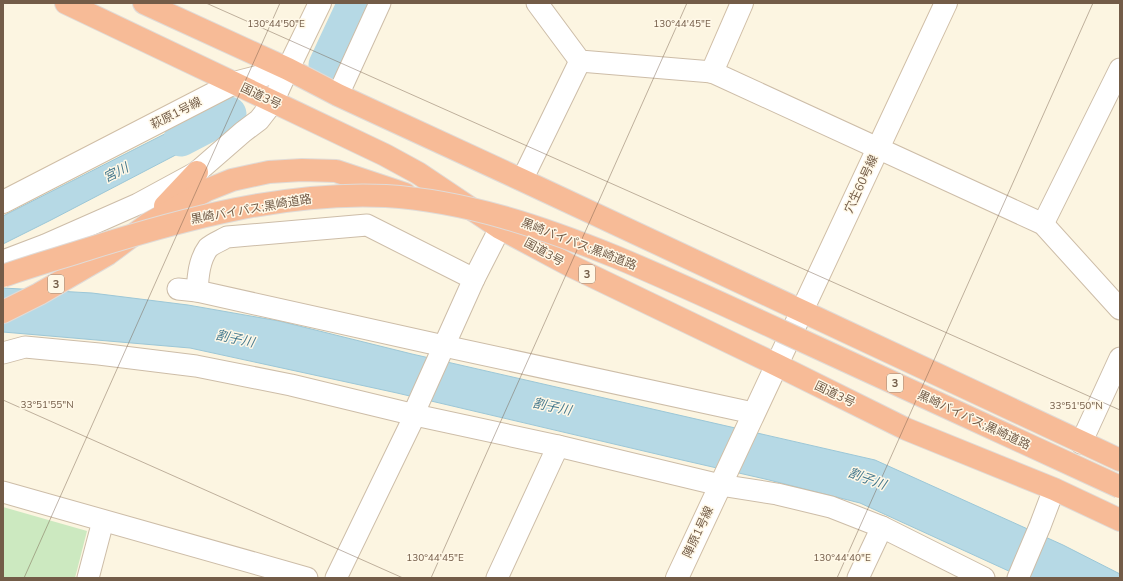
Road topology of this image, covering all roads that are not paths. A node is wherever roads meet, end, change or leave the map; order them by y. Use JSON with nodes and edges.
{"nodes":[{"id":1,"x":66,"y":3,"type":"edge"},
{"id":2,"x":144,"y":3,"type":"edge"},
{"id":3,"x":320,"y":3,"type":"edge"},
{"id":4,"x":380,"y":3,"type":"edge"},
{"id":5,"x":537,"y":3,"type":"edge"},
{"id":6,"x":742,"y":3,"type":"edge"},
{"id":7,"x":946,"y":3,"type":"edge"},
{"id":8,"x":580,"y":60,"type":"junction"},
{"id":9,"x":1120,"y":68,"type":"edge"},
{"id":10,"x":288,"y":69,"type":"junction"},
{"id":11,"x":712,"y":72,"type":"junction"},
{"id":12,"x":234,"y":83,"type":"junction"},
{"id":13,"x":338,"y":95,"type":"junction"},
{"id":14,"x":273,"y":102,"type":"junction"},
{"id":15,"x":1112,"y":108,"type":"edge"},
{"id":16,"x":877,"y":149,"type":"junction"},
{"id":17,"x":197,"y":172,"type":"junction"},
{"id":18,"x":522,"y":180,"type":"junction"},
{"id":19,"x":3,"y":202,"type":"edge"},
{"id":20,"x":148,"y":224,"type":"junction"},
{"id":21,"x":1043,"y":224,"type":"junction"},
{"id":22,"x":500,"y":228,"type":"junction"},
{"id":23,"x":3,"y":261,"type":"edge"},
{"id":24,"x":3,"y":276,"type":"edge"},
{"id":25,"x":474,"y":279,"type":"junction"},
{"id":26,"x":1120,"y":309,"type":"edge"},
{"id":27,"x":3,"y":312,"type":"edge"},
{"id":28,"x":802,"y":312,"type":"junction"},
{"id":29,"x":443,"y":350,"type":"junction"},
{"id":30,"x":3,"y":353,"type":"edge"},
{"id":31,"x":1120,"y":358,"type":"edge"},
{"id":32,"x":777,"y":365,"type":"junction"},
{"id":33,"x":416,"y":410,"type":"junction"},
{"id":34,"x":751,"y":417,"type":"junction"},
{"id":35,"x":1081,"y":443,"type":"junction"},
{"id":36,"x":558,"y":446,"type":"junction"},
{"id":37,"x":1120,"y":460,"type":"edge"},
{"id":38,"x":723,"y":479,"type":"junction"},
{"id":39,"x":1120,"y":487,"type":"edge"},
{"id":40,"x":1054,"y":489,"type":"junction"},
{"id":41,"x":3,"y":492,"type":"edge"},
{"id":42,"x":1120,"y":520,"type":"edge"},
{"id":43,"x":103,"y":521,"type":"junction"},
{"id":44,"x":882,"y":527,"type":"junction"},
{"id":45,"x":88,"y":578,"type":"edge"},
{"id":46,"x":308,"y":578,"type":"edge"},
{"id":47,"x":336,"y":578,"type":"edge"},
{"id":48,"x":497,"y":578,"type":"edge"},
{"id":49,"x":677,"y":578,"type":"edge"},
{"id":50,"x":858,"y":578,"type":"edge"},
{"id":51,"x":984,"y":578,"type":"edge"},
{"id":52,"x":1018,"y":578,"type":"edge"}],
"edges":[{"from":1,"to":12,"type":"highway","name":"国道3号","number":"3"},
{"from":2,"to":10,"type":"highway","number":"3"},
{"from":3,"to":10,"type":"street"},
{"from":4,"to":13,"type":"street"},
{"from":5,"to":8,"type":"street"},
{"from":6,"to":11,"type":"street"},
{"from":7,"to":16,"type":"street","name":"穴生60号線"},
{"from":8,"to":11,"type":"street"},
{"from":8,"to":18,"type":"street"},
{"from":9,"to":15,"type":"street"},
{"from":10,"to":12,"type":"street","name":"萩原1号線"},
{"from":10,"to":13,"type":"highway","number":"3"},
{"from":10,"to":14,"type":"street"},
{"from":11,"to":16,"type":"street"},
{"from":12,"to":14,"type":"highway","name":"国道3号","number":"3"},
{"from":12,"to":19,"type":"street","name":"萩原1号線"},
{"from":13,"to":18,"type":"highway","number":"3"},
{"from":14,"to":17,"type":"street"},
{"from":14,"to":22,"type":"highway","name":"国道3号","number":"3"},
{"from":15,"to":21,"type":"street"},
{"from":16,"to":21,"type":"street"},
{"from":16,"to":28,"type":"street","name":"穴生60号線"},
{"from":17,"to":20,"type":"highway","number":"3"},
{"from":17,"to":23,"type":"street"},
{"from":18,"to":28,"type":"highway","number":"3"},
{"from":20,"to":22,"type":"highway","number":"3"},
{"from":20,"to":27,"type":"highway","number":"3"},
{"from":21,"to":26,"type":"street"},
{"from":22,"to":25,"type":"street"},
{"from":22,"to":32,"type":"highway","name":"国道3号","number":"3"},
{"from":24,"to":39,"type":"highway","name":"黒崎バイパス;黒崎道路","number":"3","bridge":true},
{"from":25,"to":29,"type":"street"},
{"from":25,"to":29,"type":"street"},
{"from":28,"to":32,"type":"street","name":"穴生60号線"},
{"from":28,"to":35,"type":"highway","number":"3"},
{"from":29,"to":33,"type":"street"},
{"from":29,"to":34,"type":"street"},
{"from":30,"to":33,"type":"street"},
{"from":31,"to":35,"type":"street"},
{"from":32,"to":34,"type":"street","name":"穴生60号線"},
{"from":32,"to":40,"type":"highway","name":"国道3号","number":"3"},
{"from":33,"to":36,"type":"street"},
{"from":33,"to":47,"type":"street"},
{"from":34,"to":38,"type":"street","name":"陣原1号線"},
{"from":35,"to":37,"type":"highway","number":"3"},
{"from":36,"to":38,"type":"street"},
{"from":36,"to":48,"type":"street"},
{"from":38,"to":44,"type":"street"},
{"from":38,"to":49,"type":"street","name":"陣原1号線"},
{"from":40,"to":42,"type":"highway","name":"国道3号","number":"3"},
{"from":40,"to":52,"type":"street"},
{"from":41,"to":43,"type":"street"},
{"from":43,"to":45,"type":"street"},
{"from":43,"to":46,"type":"street"},
{"from":44,"to":50,"type":"street"},
{"from":44,"to":51,"type":"street"}]}
